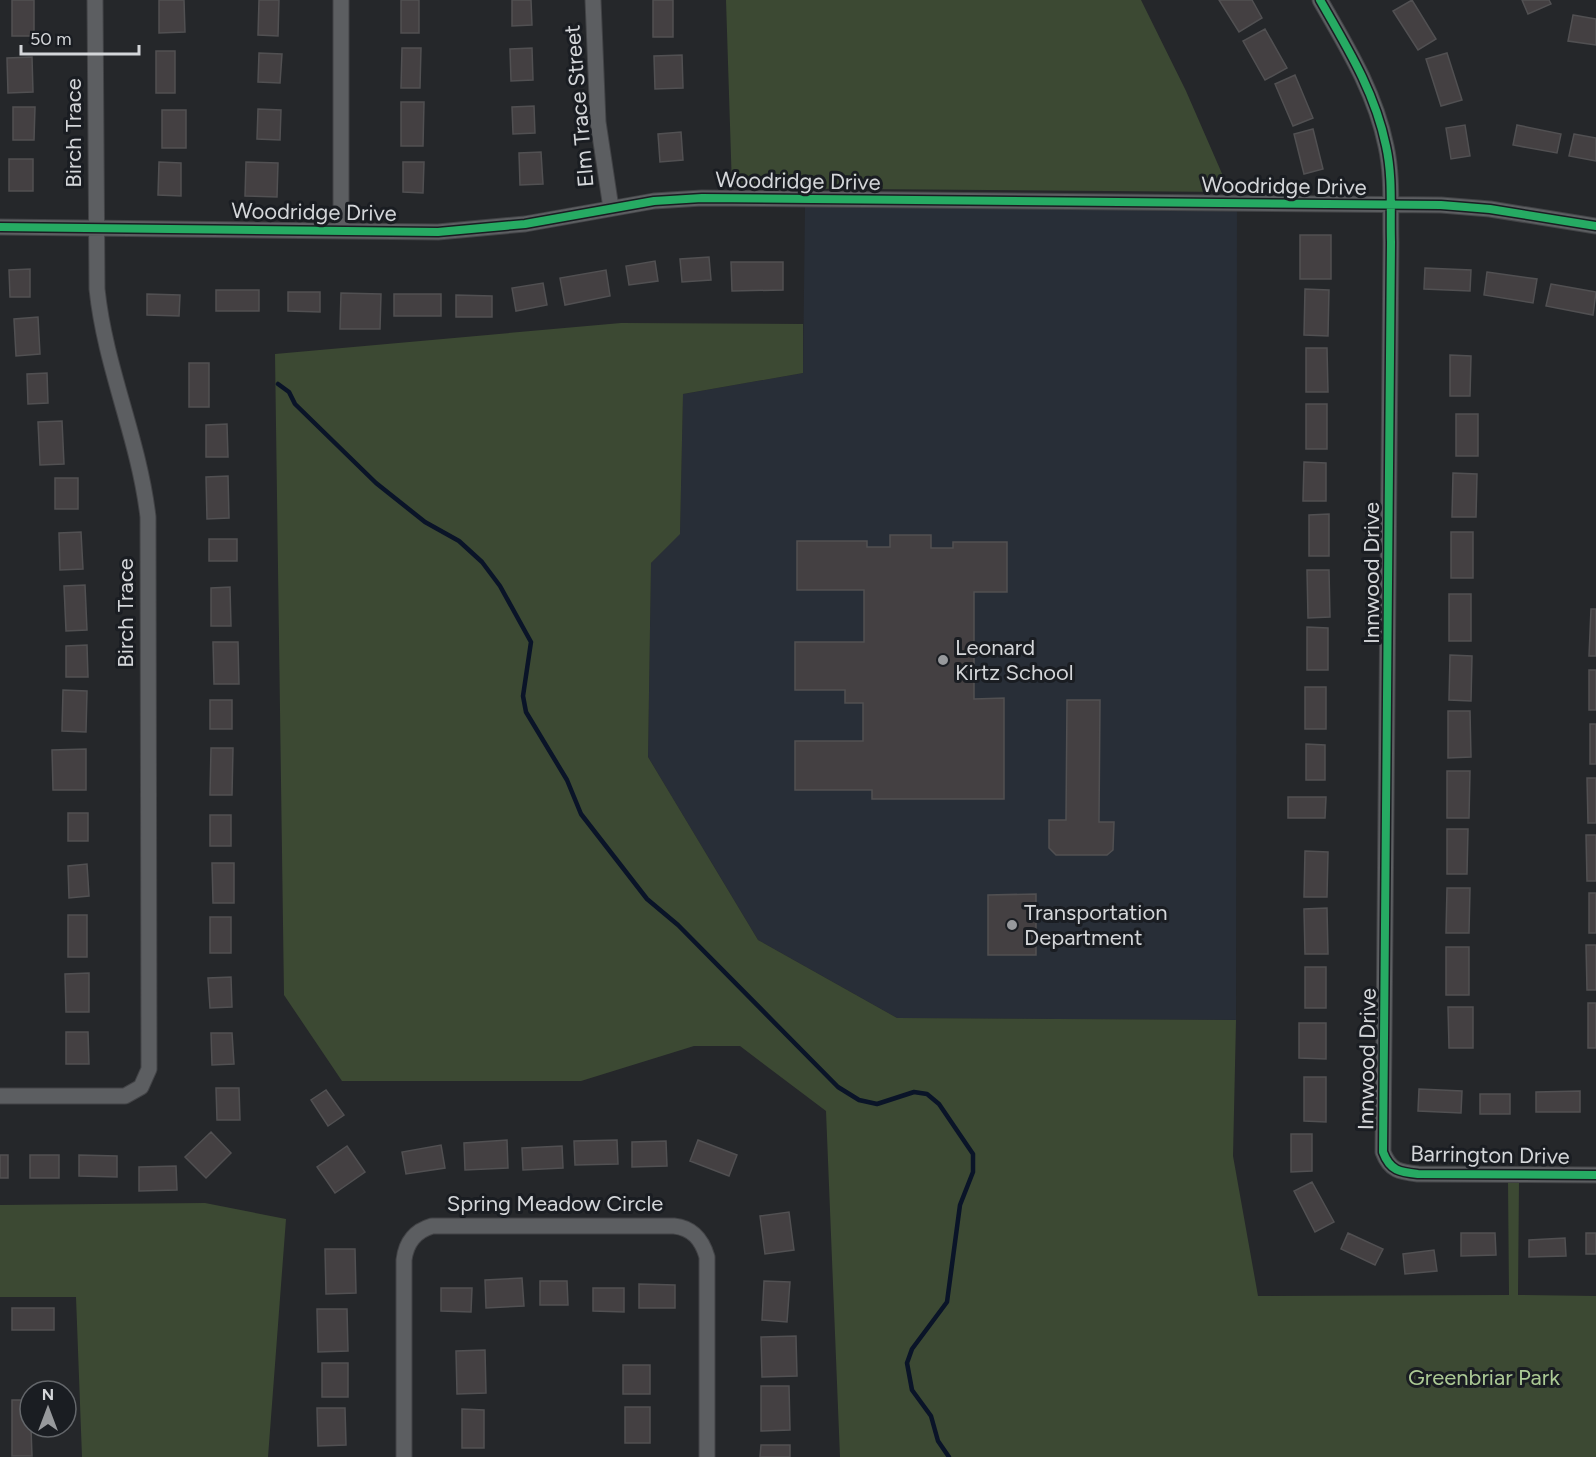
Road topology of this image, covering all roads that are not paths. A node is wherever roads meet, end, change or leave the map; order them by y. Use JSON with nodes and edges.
{"nodes":[{"id":1,"x":95,"y":0,"type":"edge"},
{"id":2,"x":341,"y":0,"type":"edge"},
{"id":3,"x":593,"y":0,"type":"edge"},
{"id":4,"x":1320,"y":0,"type":"edge"},
{"id":5,"x":1390,"y":205,"type":"junction"},
{"id":6,"x":611,"y":208,"type":"junction"},
{"id":7,"x":0,"y":226,"type":"edge"},
{"id":8,"x":1596,"y":226,"type":"edge"},
{"id":9,"x":96,"y":228,"type":"junction"},
{"id":10,"x":341,"y":231,"type":"junction"},
{"id":11,"x":0,"y":1096,"type":"edge"},
{"id":12,"x":1387,"y":1162,"type":"joint"},
{"id":13,"x":1596,"y":1175,"type":"edge"},
{"id":14,"x":404,"y":1457,"type":"edge"},
{"id":15,"x":707,"y":1457,"type":"edge"}],
"edges":[{"from":1,"to":9,"type":"street","name":"Birch Trace"},
{"from":2,"to":10,"type":"street"},
{"from":3,"to":6,"type":"street","name":"Elm Trace Street"},
{"from":4,"to":5,"type":"street","name":"Innwood Drive"},
{"from":5,"to":6,"type":"street","name":"Woodridge Drive"},
{"from":5,"to":8,"type":"street","name":"Woodridge Drive"},
{"from":5,"to":12,"type":"street","name":"Innwood Drive"},
{"from":6,"to":10,"type":"street","name":"Woodridge Drive"},
{"from":7,"to":9,"type":"street","name":"Woodridge Drive"},
{"from":9,"to":10,"type":"street","name":"Woodridge Drive"},
{"from":9,"to":11,"type":"street","name":"Birch Trace"},
{"from":12,"to":13,"type":"street","name":"Barrington Drive"},
{"from":14,"to":15,"type":"street","name":"Spring Meadow Circle"}]}
